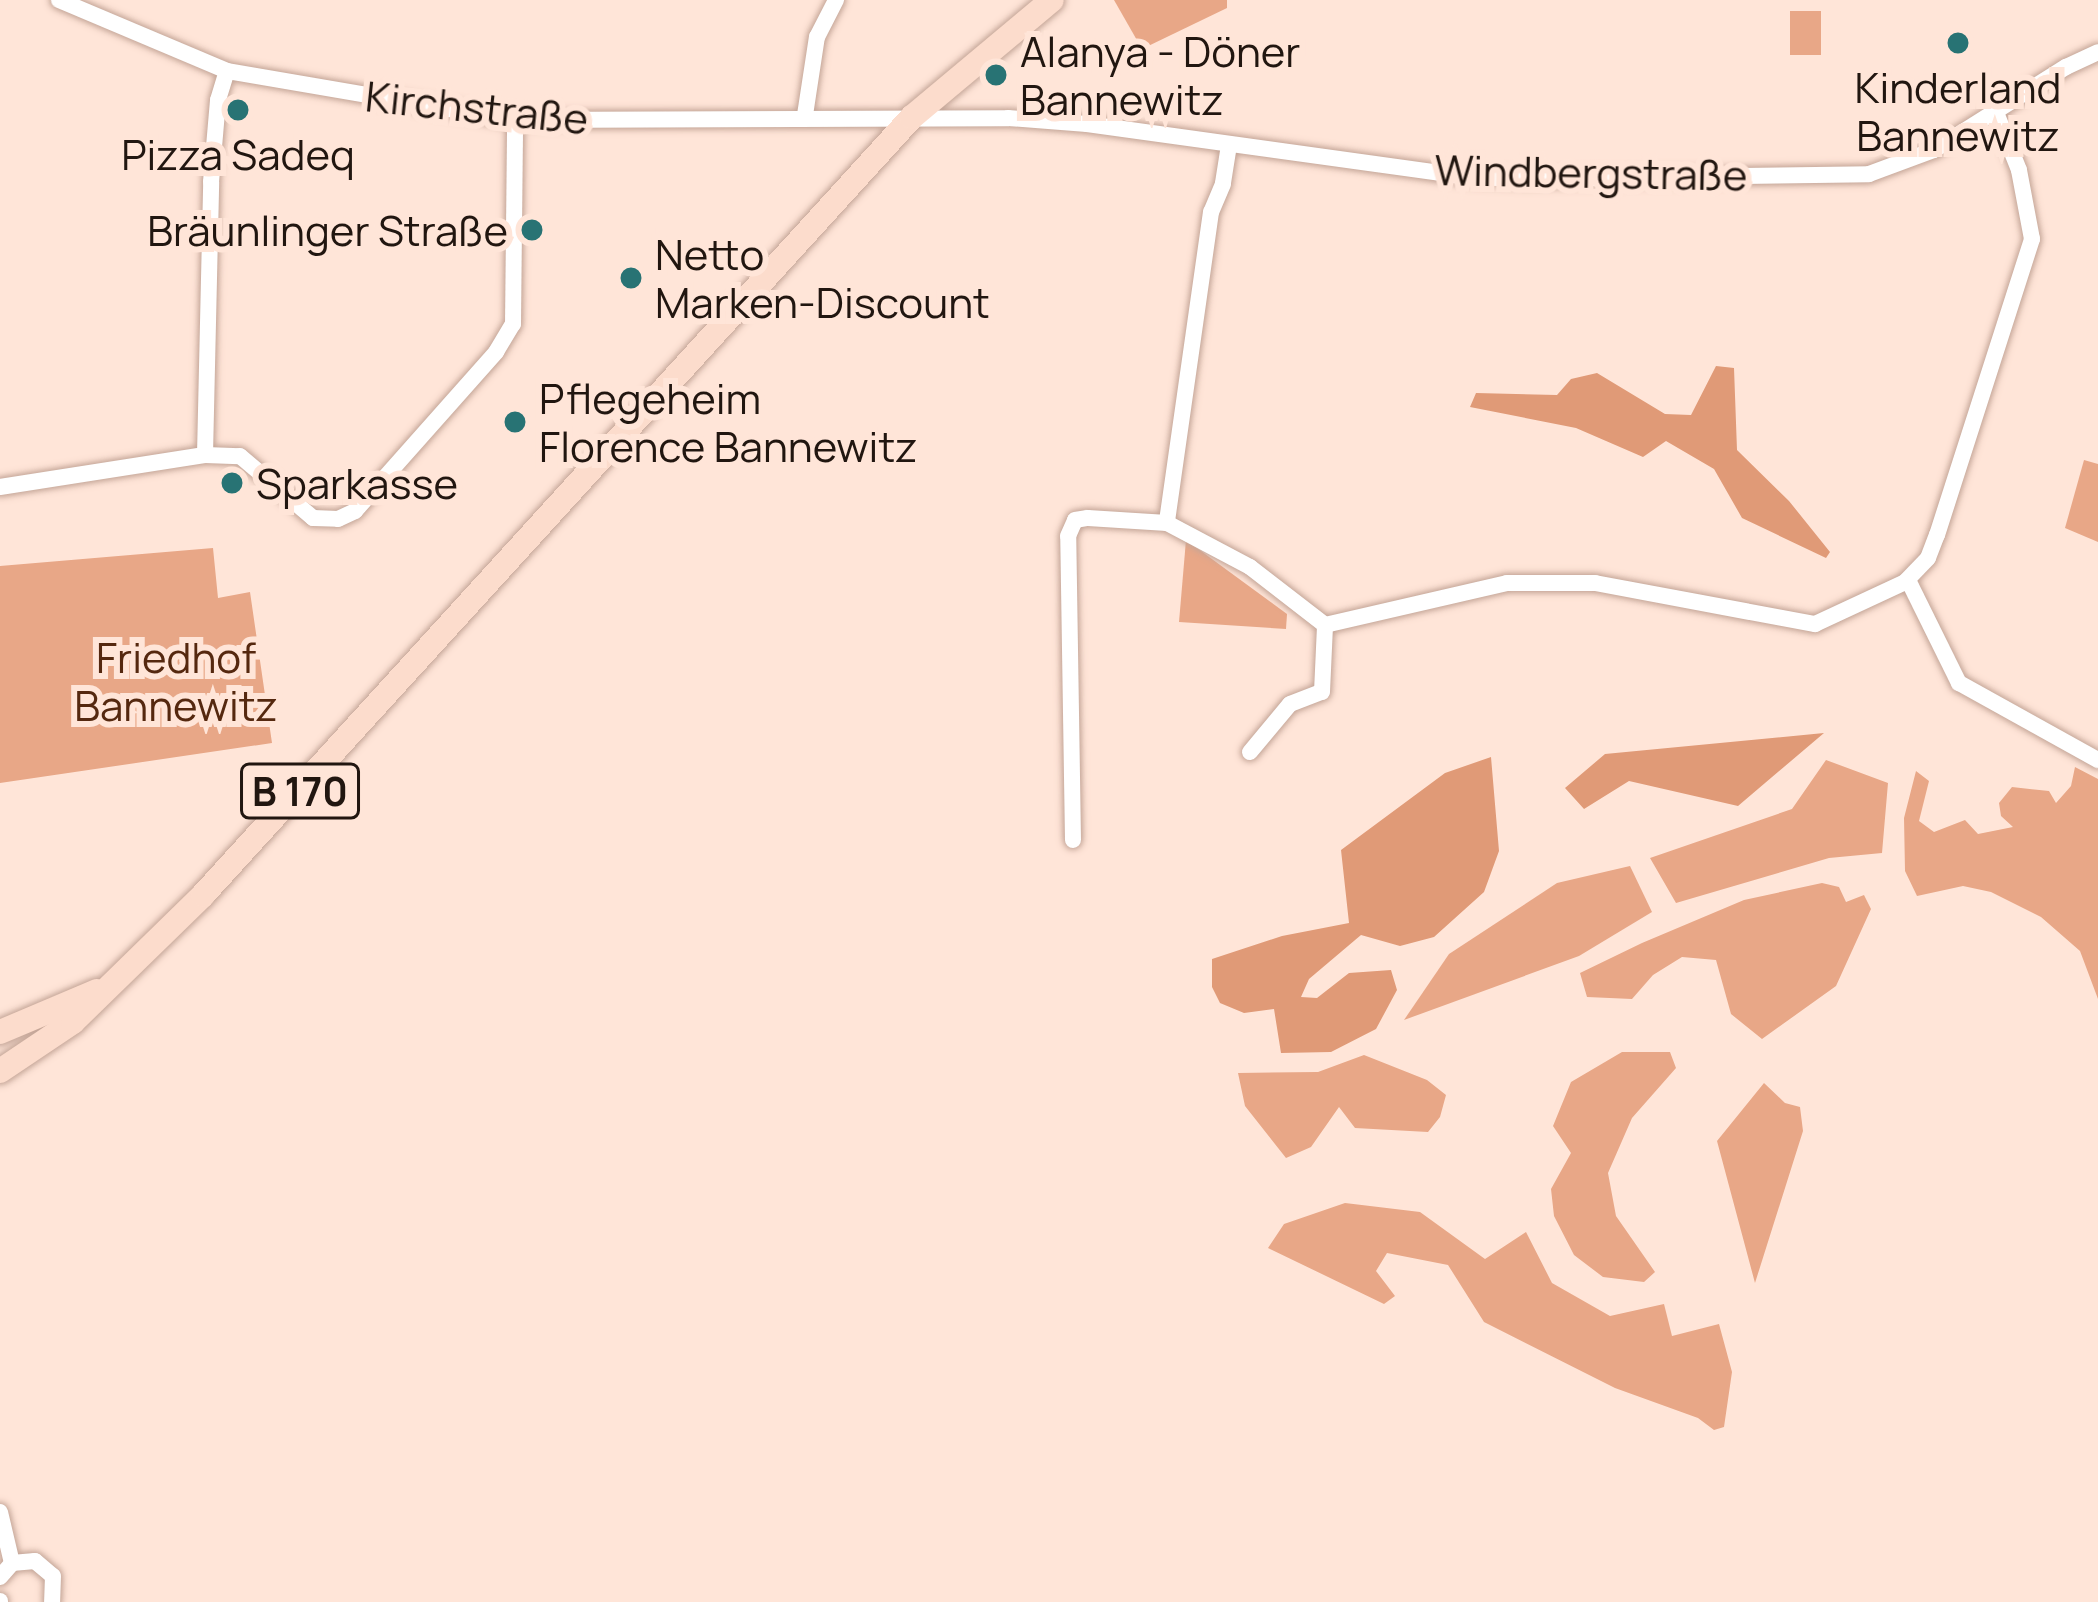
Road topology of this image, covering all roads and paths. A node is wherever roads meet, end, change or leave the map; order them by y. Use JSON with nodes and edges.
{"nodes":[{"id":1,"x":59,"y":0,"type":"edge"},
{"id":2,"x":836,"y":0,"type":"edge"},
{"id":3,"x":1052,"y":0,"type":"edge"},
{"id":4,"x":2098,"y":52,"type":"edge"},
{"id":5,"x":226,"y":71,"type":"junction"},
{"id":6,"x":1995,"y":110,"type":"junction"},
{"id":7,"x":805,"y":115,"type":"junction"},
{"id":8,"x":912,"y":117,"type":"junction"},
{"id":9,"x":514,"y":120,"type":"junction"},
{"id":10,"x":1229,"y":145,"type":"junction"},
{"id":11,"x":205,"y":454,"type":"junction"},
{"id":12,"x":0,"y":487,"type":"edge"},
{"id":13,"x":1167,"y":523,"type":"junction"},
{"id":14,"x":1908,"y":580,"type":"junction"},
{"id":15,"x":1324,"y":625,"type":"junction"},
{"id":16,"x":1250,"y":752,"type":"dead end"},
{"id":17,"x":2098,"y":760,"type":"edge"},
{"id":18,"x":1073,"y":839,"type":"dead end"},
{"id":19,"x":101,"y":990,"type":"junction"},
{"id":20,"x":0,"y":1032,"type":"edge"},
{"id":21,"x":0,"y":1071,"type":"edge"},
{"id":22,"x":0,"y":1512,"type":"edge"},
{"id":23,"x":6,"y":1570,"type":"edge"},
{"id":24,"x":52,"y":1602,"type":"edge"}],
"edges":[{"from":1,"to":5,"type":"street","name":"Kirchstraße"},
{"from":2,"to":7,"type":"street"},
{"from":3,"to":8,"type":"main road","number":"B 170"},
{"from":4,"to":6,"type":"street","name":"Windbergstraße"},
{"from":5,"to":9,"type":"street","name":"Kirchstraße"},
{"from":5,"to":11,"type":"street"},
{"from":6,"to":10,"type":"street","name":"Windbergstraße"},
{"from":6,"to":14,"type":"street"},
{"from":7,"to":8,"type":"street","name":"Kirchstraße"},
{"from":7,"to":9,"type":"street","name":"Kirchstraße"},
{"from":8,"to":10,"type":"street","name":"Windbergstraße"},
{"from":8,"to":19,"type":"main road","number":"B 170"},
{"from":9,"to":11,"type":"street"},
{"from":10,"to":13,"type":"street"},
{"from":11,"to":12,"type":"street"},
{"from":13,"to":15,"type":"street"},
{"from":13,"to":18,"type":"street"},
{"from":14,"to":15,"type":"street"},
{"from":14,"to":17,"type":"street"},
{"from":15,"to":16,"type":"street"},
{"from":19,"to":20,"type":"main road","number":"B 170"},
{"from":19,"to":21,"type":"main road","number":"B 170"},
{"from":22,"to":23,"type":"street"},
{"from":23,"to":24,"type":"street"}]}
